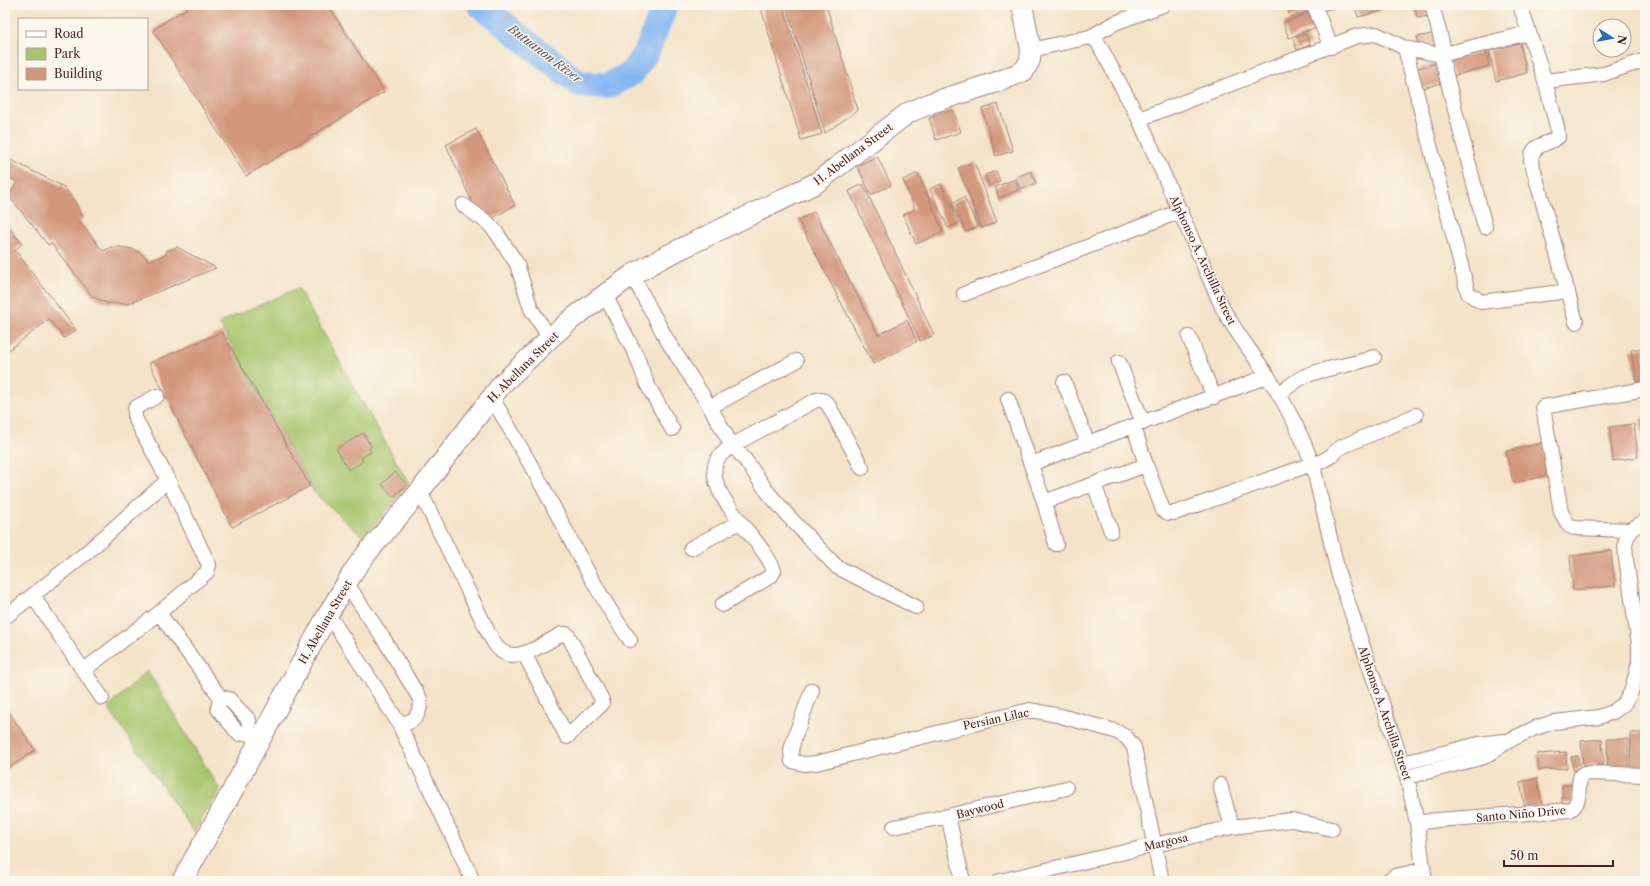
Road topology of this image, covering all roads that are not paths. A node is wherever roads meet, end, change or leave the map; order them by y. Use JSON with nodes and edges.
{"nodes":[{"id":1,"x":1022,"y":5,"type":"edge"},
{"id":2,"x":1163,"y":5,"type":"edge"},
{"id":3,"x":1314,"y":5,"type":"edge"},
{"id":4,"x":1432,"y":5,"type":"edge"},
{"id":5,"x":1520,"y":5,"type":"edge"},
{"id":6,"x":1528,"y":33,"type":"junction"},
{"id":7,"x":1090,"y":37,"type":"junction"},
{"id":8,"x":1330,"y":47,"type":"junction"},
{"id":9,"x":1405,"y":48,"type":"junction"},
{"id":10,"x":1443,"y":54,"type":"junction"},
{"id":11,"x":1030,"y":57,"type":"junction"},
{"id":12,"x":1645,"y":60,"type":"edge"},
{"id":13,"x":1545,"y":81,"type":"junction"},
{"id":14,"x":1139,"y":119,"type":"junction"},
{"id":15,"x":463,"y":205,"type":"dead end"},
{"id":16,"x":1181,"y":211,"type":"junction"},
{"id":17,"x":1485,"y":227,"type":"dead end"},
{"id":18,"x":632,"y":275,"type":"junction"},
{"id":19,"x":1568,"y":291,"type":"junction"},
{"id":20,"x":964,"y":294,"type":"dead end"},
{"id":21,"x":605,"y":295,"type":"junction"},
{"id":22,"x":1576,"y":322,"type":"dead end"},
{"id":23,"x":1189,"y":337,"type":"dead end"},
{"id":24,"x":550,"y":338,"type":"junction"},
{"id":25,"x":1374,"y":357,"type":"dead end"},
{"id":26,"x":796,"y":361,"type":"dead end"},
{"id":27,"x":1119,"y":362,"type":"dead end"},
{"id":28,"x":1268,"y":376,"type":"junction"},
{"id":29,"x":1064,"y":382,"type":"dead end"},
{"id":30,"x":1645,"y":389,"type":"edge"},
{"id":31,"x":1279,"y":394,"type":"junction"},
{"id":32,"x":157,"y":396,"type":"dead end"},
{"id":33,"x":491,"y":396,"type":"junction"},
{"id":34,"x":1214,"y":397,"type":"junction"},
{"id":35,"x":1008,"y":399,"type":"dead end"},
{"id":36,"x":710,"y":407,"type":"junction"},
{"id":37,"x":1416,"y":415,"type":"dead end"},
{"id":38,"x":1138,"y":425,"type":"junction"},
{"id":39,"x":672,"y":429,"type":"dead end"},
{"id":40,"x":1088,"y":444,"type":"junction"},
{"id":41,"x":733,"y":445,"type":"junction"},
{"id":42,"x":1031,"y":464,"type":"junction"},
{"id":43,"x":1146,"y":465,"type":"junction"},
{"id":44,"x":1313,"y":465,"type":"junction"},
{"id":45,"x":862,"y":468,"type":"dead end"},
{"id":46,"x":168,"y":480,"type":"junction"},
{"id":47,"x":1094,"y":484,"type":"junction"},
{"id":48,"x":420,"y":491,"type":"junction"},
{"id":49,"x":1044,"y":502,"type":"junction"},
{"id":50,"x":1645,"y":521,"type":"edge"},
{"id":51,"x":740,"y":522,"type":"junction"},
{"id":52,"x":1630,"y":530,"type":"junction"},
{"id":53,"x":1111,"y":531,"type":"dead end"},
{"id":54,"x":1056,"y":544,"type":"dead end"},
{"id":55,"x":691,"y":548,"type":"dead end"},
{"id":56,"x":347,"y":584,"type":"junction"},
{"id":57,"x":33,"y":596,"type":"junction"},
{"id":58,"x":722,"y":605,"type":"dead end"},
{"id":59,"x":916,"y":607,"type":"dead end"},
{"id":60,"x":159,"y":613,"type":"junction"},
{"id":61,"x":8,"y":615,"type":"dead end"},
{"id":62,"x":327,"y":616,"type":"junction"},
{"id":63,"x":630,"y":640,"type":"dead end"},
{"id":64,"x":525,"y":655,"type":"junction"},
{"id":65,"x":84,"y":670,"type":"junction"},
{"id":66,"x":812,"y":690,"type":"dead end"},
{"id":67,"x":102,"y":698,"type":"dead end"},
{"id":68,"x":398,"y":722,"type":"junction"},
{"id":69,"x":253,"y":738,"type":"junction"},
{"id":70,"x":1405,"y":770,"type":"junction"},
{"id":71,"x":1645,"y":775,"type":"edge"},
{"id":72,"x":1220,"y":785,"type":"dead end"},
{"id":73,"x":1066,"y":788,"type":"dead end"},
{"id":74,"x":948,"y":816,"type":"junction"},
{"id":75,"x":1417,"y":823,"type":"junction"},
{"id":76,"x":894,"y":827,"type":"dead end"},
{"id":77,"x":1232,"y":827,"type":"junction"},
{"id":78,"x":1332,"y":829,"type":"dead end"},
{"id":79,"x":1154,"y":845,"type":"junction"},
{"id":80,"x":1424,"y":875,"type":"edge"},
{"id":81,"x":471,"y":877,"type":"dead end"},
{"id":82,"x":182,"y":881,"type":"edge"},
{"id":83,"x":962,"y":881,"type":"edge"},
{"id":84,"x":1000,"y":881,"type":"edge"},
{"id":85,"x":1162,"y":881,"type":"edge"},
{"id":86,"x":1389,"y":881,"type":"edge"}],
"edges":[{"from":1,"to":11,"type":"main road"},
{"from":2,"to":7,"type":"street"},
{"from":3,"to":8,"type":"street"},
{"from":4,"to":10,"type":"street"},
{"from":5,"to":6,"type":"street"},
{"from":6,"to":10,"type":"street"},
{"from":6,"to":13,"type":"street"},
{"from":7,"to":11,"type":"street"},
{"from":7,"to":14,"type":"street","name":"Alphonso A. Archilla Street"},
{"from":8,"to":9,"type":"street"},
{"from":8,"to":14,"type":"street"},
{"from":9,"to":10,"type":"street"},
{"from":9,"to":19,"type":"street"},
{"from":10,"to":17,"type":"street"},
{"from":11,"to":18,"type":"main road","name":"H. Abellana Street"},
{"from":12,"to":13,"type":"street"},
{"from":13,"to":19,"type":"street"},
{"from":14,"to":16,"type":"street","name":"Alphonso A. Archilla Street"},
{"from":15,"to":24,"type":"street"},
{"from":16,"to":20,"type":"street"},
{"from":16,"to":28,"type":"street","name":"Alphonso A. Archilla Street"},
{"from":18,"to":21,"type":"main road","name":"H. Abellana Street"},
{"from":18,"to":36,"type":"street"},
{"from":19,"to":22,"type":"street"},
{"from":21,"to":24,"type":"main road","name":"H. Abellana Street"},
{"from":21,"to":39,"type":"street"},
{"from":23,"to":34,"type":"street"},
{"from":24,"to":33,"type":"main road","name":"H. Abellana Street"},
{"from":25,"to":31,"type":"street"},
{"from":26,"to":36,"type":"street"},
{"from":27,"to":38,"type":"street"},
{"from":28,"to":31,"type":"street","name":"Alphonso A. Archilla Street"},
{"from":28,"to":34,"type":"street"},
{"from":29,"to":40,"type":"street"},
{"from":30,"to":52,"type":"street"},
{"from":31,"to":44,"type":"street","name":"Alphonso A. Archilla Street"},
{"from":32,"to":46,"type":"street"},
{"from":33,"to":48,"type":"main road","name":"H. Abellana Street"},
{"from":33,"to":63,"type":"street"},
{"from":34,"to":38,"type":"street"},
{"from":35,"to":42,"type":"street"},
{"from":36,"to":41,"type":"street"},
{"from":37,"to":44,"type":"street"},
{"from":38,"to":40,"type":"street"},
{"from":38,"to":43,"type":"street"},
{"from":40,"to":42,"type":"street"},
{"from":41,"to":45,"type":"street"},
{"from":41,"to":51,"type":"street"},
{"from":41,"to":59,"type":"street"},
{"from":42,"to":49,"type":"street"},
{"from":43,"to":44,"type":"street"},
{"from":43,"to":47,"type":"street"},
{"from":44,"to":70,"type":"street","name":"Alphonso A. Archilla Street"},
{"from":46,"to":57,"type":"street"},
{"from":46,"to":60,"type":"street"},
{"from":47,"to":49,"type":"street"},
{"from":47,"to":53,"type":"street"},
{"from":48,"to":56,"type":"main road","name":"H. Abellana Street"},
{"from":48,"to":64,"type":"street"},
{"from":49,"to":54,"type":"street"},
{"from":50,"to":52,"type":"street"},
{"from":51,"to":55,"type":"street"},
{"from":51,"to":58,"type":"street"},
{"from":52,"to":70,"type":"street"},
{"from":56,"to":62,"type":"main road","name":"H. Abellana Street"},
{"from":56,"to":68,"type":"street"},
{"from":57,"to":61,"type":"street"},
{"from":57,"to":65,"type":"street"},
{"from":60,"to":65,"type":"street"},
{"from":60,"to":69,"type":"street"},
{"from":62,"to":68,"type":"street"},
{"from":62,"to":69,"type":"main road","name":"H. Abellana Street"},
{"from":64,"to":64,"type":"street"},
{"from":65,"to":67,"type":"street"},
{"from":66,"to":79,"type":"street","name":"Persian Lilac"},
{"from":68,"to":81,"type":"street"},
{"from":69,"to":82,"type":"main road","name":"H. Abellana Street"},
{"from":70,"to":75,"type":"street","name":"Alphonso A. Archilla Street"},
{"from":71,"to":75,"type":"street","name":"Santo Niño Drive"},
{"from":72,"to":77,"type":"street"},
{"from":73,"to":74,"type":"street","name":"Baywood"},
{"from":74,"to":76,"type":"street","name":"Baywood"},
{"from":74,"to":83,"type":"street"},
{"from":75,"to":80,"type":"street","name":"Alphonso A. Archilla Street"},
{"from":77,"to":78,"type":"street","name":"Margosa"},
{"from":77,"to":79,"type":"street","name":"Margosa"},
{"from":79,"to":84,"type":"street","name":"Margosa"},
{"from":79,"to":85,"type":"street","name":"Persian Lilac"},
{"from":80,"to":86,"type":"street"}]}
